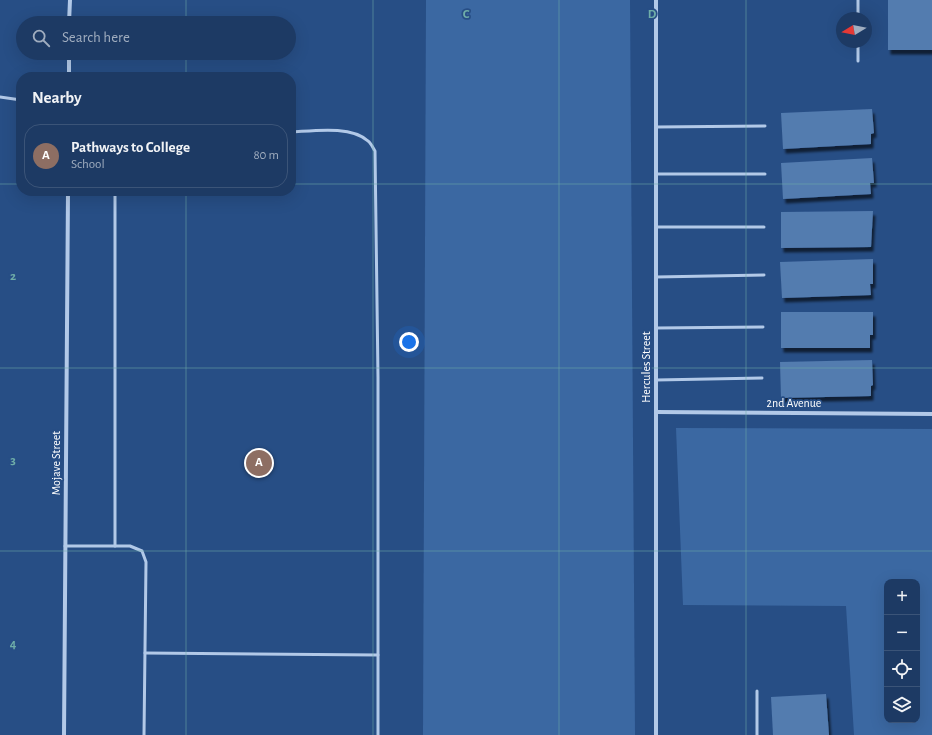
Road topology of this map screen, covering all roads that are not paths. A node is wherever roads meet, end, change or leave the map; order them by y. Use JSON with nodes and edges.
{"nodes":[{"id":1,"x":70,"y":0,"type":"edge"},
{"id":2,"x":656,"y":0,"type":"edge"},
{"id":3,"x":858,"y":0,"type":"edge"},
{"id":4,"x":858,"y":12,"type":"edge"},
{"id":5,"x":69,"y":16,"type":"edge"},
{"id":6,"x":858,"y":48,"type":"edge"},
{"id":7,"x":69,"y":60,"type":"edge"},
{"id":8,"x":858,"y":60,"type":"dead end"},
{"id":9,"x":69,"y":72,"type":"edge"},
{"id":10,"x":0,"y":97,"type":"edge"},
{"id":11,"x":16,"y":99,"type":"edge"},
{"id":12,"x":765,"y":126,"type":"dead end"},
{"id":13,"x":656,"y":127,"type":"junction"},
{"id":14,"x":296,"y":132,"type":"edge"},
{"id":15,"x":656,"y":174,"type":"junction"},
{"id":16,"x":764,"y":174,"type":"dead end"},
{"id":17,"x":68,"y":196,"type":"edge"},
{"id":18,"x":115,"y":196,"type":"edge"},
{"id":19,"x":656,"y":227,"type":"junction"},
{"id":20,"x":764,"y":227,"type":"dead end"},
{"id":21,"x":764,"y":275,"type":"dead end"},
{"id":22,"x":656,"y":277,"type":"junction"},
{"id":23,"x":763,"y":327,"type":"dead end"},
{"id":24,"x":656,"y":328,"type":"junction"},
{"id":25,"x":762,"y":378,"type":"dead end"},
{"id":26,"x":656,"y":380,"type":"junction"},
{"id":27,"x":656,"y":412,"type":"junction"},
{"id":28,"x":932,"y":414,"type":"edge"},
{"id":29,"x":65,"y":546,"type":"junction"},
{"id":30,"x":115,"y":546,"type":"junction"},
{"id":31,"x":145,"y":653,"type":"junction"},
{"id":32,"x":378,"y":655,"type":"junction"},
{"id":33,"x":757,"y":691,"type":"dead end"},
{"id":34,"x":64,"y":735,"type":"edge"},
{"id":35,"x":144,"y":735,"type":"edge"},
{"id":36,"x":378,"y":735,"type":"edge"},
{"id":37,"x":656,"y":735,"type":"edge"},
{"id":38,"x":757,"y":735,"type":"edge"}],
"edges":[{"from":1,"to":5,"type":"street"},
{"from":2,"to":13,"type":"street","name":"Hercules Street"},
{"from":3,"to":4,"type":"lane"},
{"from":6,"to":8,"type":"lane"},
{"from":7,"to":9,"type":"street"},
{"from":10,"to":11,"type":"lane"},
{"from":12,"to":13,"type":"lane"},
{"from":13,"to":15,"type":"street","name":"Hercules Street"},
{"from":14,"to":32,"type":"lane"},
{"from":15,"to":16,"type":"lane"},
{"from":15,"to":19,"type":"street","name":"Hercules Street"},
{"from":17,"to":29,"type":"street","name":"Mojave Street"},
{"from":18,"to":30,"type":"lane"},
{"from":19,"to":20,"type":"lane"},
{"from":19,"to":22,"type":"street","name":"Hercules Street"},
{"from":21,"to":22,"type":"lane"},
{"from":22,"to":24,"type":"street","name":"Hercules Street"},
{"from":23,"to":24,"type":"lane"},
{"from":24,"to":26,"type":"street","name":"Hercules Street"},
{"from":25,"to":26,"type":"lane"},
{"from":26,"to":27,"type":"street","name":"Hercules Street"},
{"from":27,"to":28,"type":"street","name":"2nd Avenue"},
{"from":27,"to":37,"type":"street","name":"Hercules Street"},
{"from":29,"to":30,"type":"lane"},
{"from":29,"to":34,"type":"street","name":"Mojave Street"},
{"from":30,"to":31,"type":"lane"},
{"from":31,"to":32,"type":"lane"},
{"from":31,"to":35,"type":"lane"},
{"from":32,"to":36,"type":"lane"},
{"from":33,"to":38,"type":"lane"}]}
